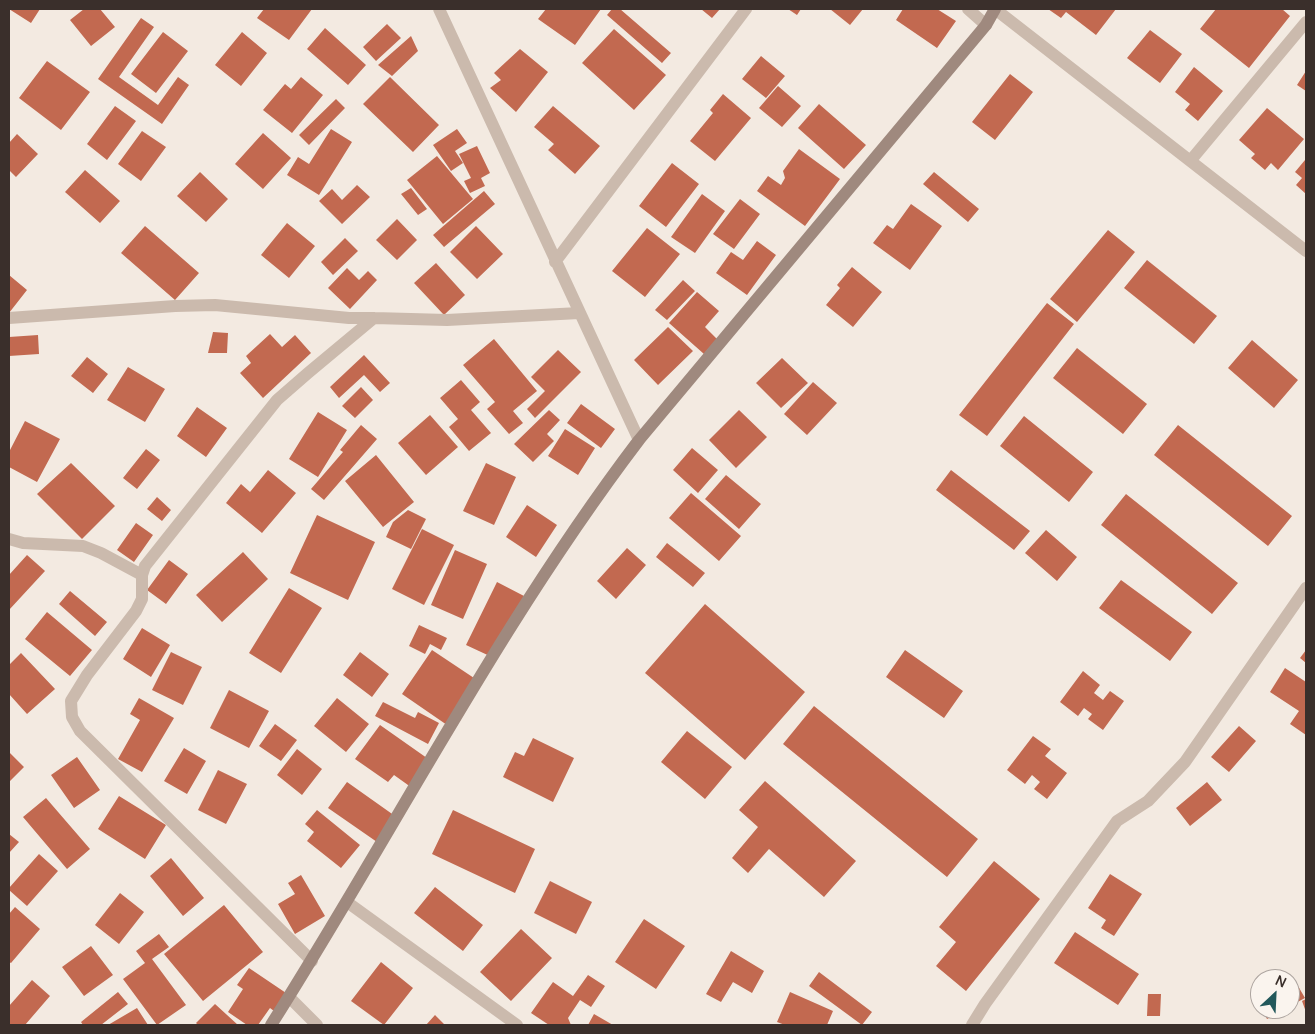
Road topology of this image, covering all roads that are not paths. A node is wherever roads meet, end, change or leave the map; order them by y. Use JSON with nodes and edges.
{"nodes":[{"id":1,"x":439,"y":9,"type":"edge"},
{"id":2,"x":746,"y":9,"type":"edge"},
{"id":3,"x":968,"y":9,"type":"edge"},
{"id":4,"x":995,"y":9,"type":"edge"},
{"id":5,"x":1306,"y":22,"type":"edge"},
{"id":6,"x":986,"y":24,"type":"junction"},
{"id":7,"x":1191,"y":160,"type":"junction"},
{"id":8,"x":1306,"y":251,"type":"edge"},
{"id":9,"x":556,"y":262,"type":"junction"},
{"id":10,"x":579,"y":312,"type":"junction"},
{"id":11,"x":9,"y":318,"type":"edge"},
{"id":12,"x":374,"y":318,"type":"junction"},
{"id":13,"x":638,"y":440,"type":"junction"},
{"id":14,"x":9,"y":539,"type":"edge"},
{"id":15,"x":142,"y":575,"type":"junction"},
{"id":16,"x":1306,"y":588,"type":"edge"},
{"id":17,"x":347,"y":902,"type":"junction"},
{"id":18,"x":312,"y":961,"type":"junction"},
{"id":19,"x":289,"y":997,"type":"junction"},
{"id":20,"x":271,"y":1025,"type":"edge"},
{"id":21,"x":317,"y":1025,"type":"edge"},
{"id":22,"x":517,"y":1025,"type":"edge"},
{"id":23,"x":972,"y":1025,"type":"edge"}],
"edges":[{"from":1,"to":9,"type":"street"},
{"from":2,"to":9,"type":"street"},
{"from":3,"to":6,"type":"street"},
{"from":4,"to":6,"type":"street"},
{"from":4,"to":7,"type":"street"},
{"from":5,"to":7,"type":"street"},
{"from":6,"to":13,"type":"street"},
{"from":7,"to":8,"type":"street"},
{"from":9,"to":10,"type":"street"},
{"from":10,"to":12,"type":"street"},
{"from":10,"to":13,"type":"street"},
{"from":11,"to":12,"type":"street"},
{"from":12,"to":15,"type":"street"},
{"from":13,"to":17,"type":"street"},
{"from":14,"to":15,"type":"street"},
{"from":15,"to":18,"type":"street"},
{"from":16,"to":23,"type":"street"},
{"from":17,"to":18,"type":"street"},
{"from":17,"to":22,"type":"street"},
{"from":18,"to":19,"type":"street"},
{"from":19,"to":20,"type":"street"},
{"from":19,"to":21,"type":"street"}]}
